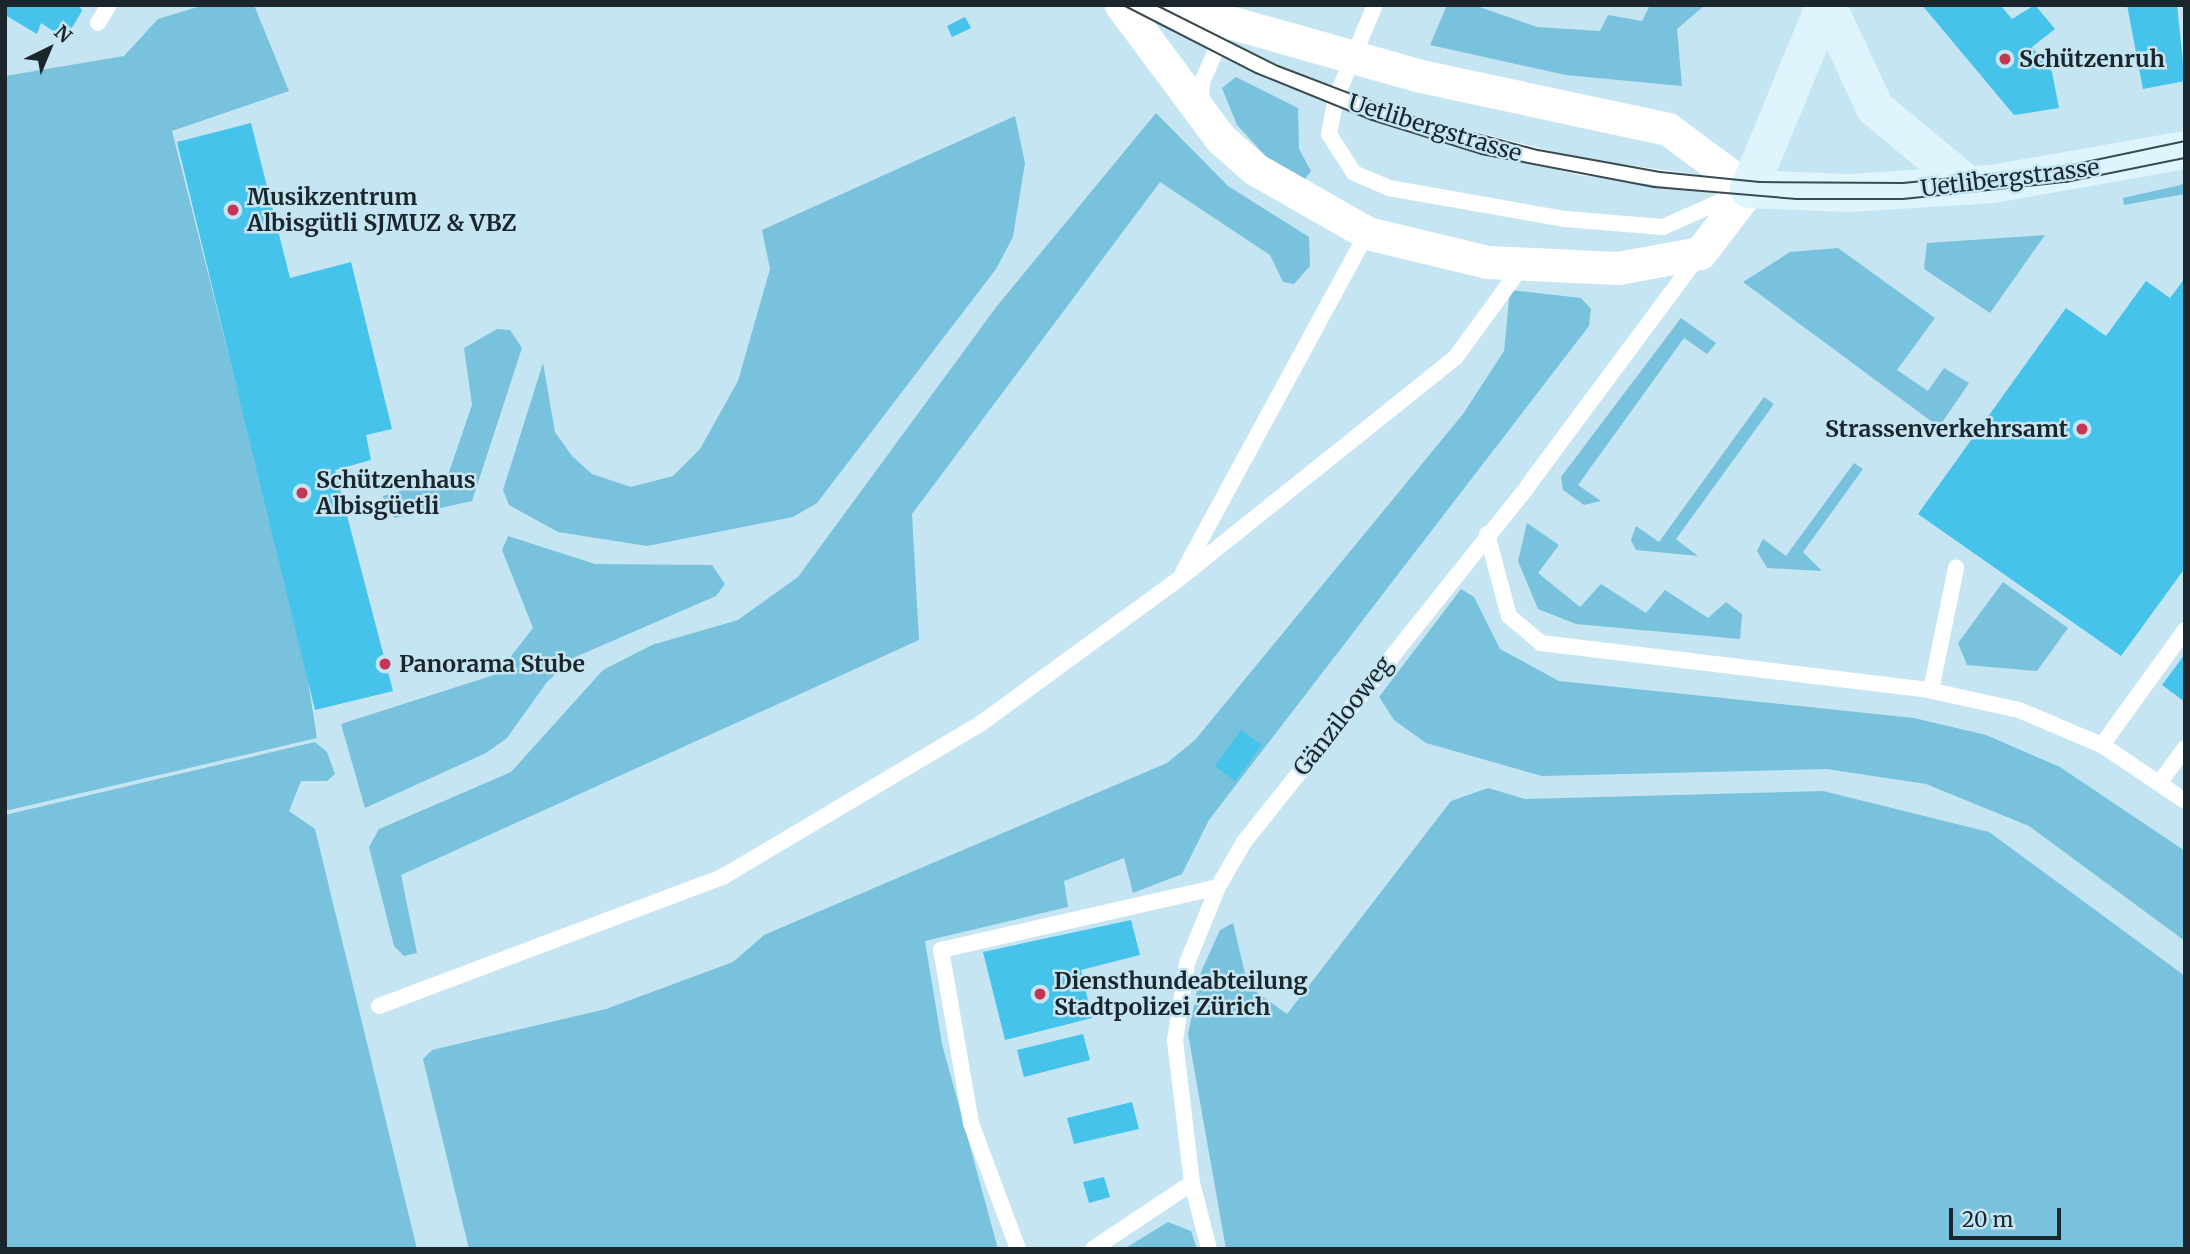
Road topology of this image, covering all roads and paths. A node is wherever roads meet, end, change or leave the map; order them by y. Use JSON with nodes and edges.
{"nodes":[{"id":1,"x":109,"y":5,"type":"edge"},
{"id":2,"x":1122,"y":5,"type":"edge"},
{"id":3,"x":1140,"y":5,"type":"edge"},
{"id":4,"x":1169,"y":5,"type":"edge"},
{"id":5,"x":1374,"y":5,"type":"edge"},
{"id":6,"x":1826,"y":5,"type":"edge"},
{"id":7,"x":98,"y":23,"type":"dead end"},
{"id":8,"x":1228,"y":35,"type":"junction"},
{"id":9,"x":1352,"y":59,"type":"junction"},
{"id":10,"x":1336,"y":98,"type":"junction"},
{"id":11,"x":1201,"y":116,"type":"junction"},
{"id":12,"x":2185,"y":150,"type":"edge"},
{"id":13,"x":1969,"y":186,"type":"junction"},
{"id":14,"x":1749,"y":189,"type":"junction"},
{"id":15,"x":1367,"y":233,"type":"junction"},
{"id":16,"x":1700,"y":253,"type":"junction"},
{"id":17,"x":1522,"y":266,"type":"junction"},
{"id":18,"x":1487,"y":534,"type":"junction"},
{"id":19,"x":1956,"y":568,"type":"dead end"},
{"id":20,"x":1180,"y":578,"type":"junction"},
{"id":21,"x":2185,"y":629,"type":"edge"},
{"id":22,"x":1931,"y":690,"type":"junction"},
{"id":23,"x":2102,"y":745,"type":"junction"},
{"id":24,"x":2185,"y":748,"type":"edge"},
{"id":25,"x":2160,"y":782,"type":"junction"},
{"id":26,"x":2185,"y":801,"type":"edge"},
{"id":27,"x":1218,"y":887,"type":"junction"},
{"id":28,"x":379,"y":1006,"type":"dead end"},
{"id":29,"x":1192,"y":1183,"type":"junction"},
{"id":30,"x":1018,"y":1249,"type":"edge"},
{"id":31,"x":1093,"y":1249,"type":"edge"},
{"id":32,"x":1209,"y":1249,"type":"edge"}],
"edges":[{"from":1,"to":7,"type":"lane"},
{"from":2,"to":11,"type":"street"},
{"from":3,"to":8,"type":"lane","name":"Uetlibergstrasse"},
{"from":4,"to":8,"type":"street","name":"Uetlibergstrasse"},
{"from":5,"to":9,"type":"lane"},
{"from":6,"to":13,"type":"main road"},
{"from":6,"to":14,"type":"main road"},
{"from":8,"to":9,"type":"street","name":"Uetlibergstrasse"},
{"from":8,"to":10,"type":"lane","name":"Uetlibergstrasse"},
{"from":8,"to":11,"type":"lane"},
{"from":9,"to":10,"type":"lane"},
{"from":9,"to":14,"type":"street","name":"Uetlibergstrasse"},
{"from":10,"to":14,"type":"lane","name":"Uetlibergstrasse"},
{"from":10,"to":14,"type":"lane"},
{"from":11,"to":15,"type":"street"},
{"from":12,"to":13,"type":"main road","name":"Uetlibergstrasse"},
{"from":13,"to":14,"type":"main road","name":"Uetlibergstrasse"},
{"from":14,"to":16,"type":"street"},
{"from":15,"to":17,"type":"street"},
{"from":15,"to":20,"type":"lane"},
{"from":16,"to":17,"type":"street"},
{"from":16,"to":18,"type":"lane","name":"Gänzilooweg"},
{"from":17,"to":20,"type":"lane"},
{"from":18,"to":22,"type":"lane"},
{"from":18,"to":27,"type":"lane","name":"Gänzilooweg"},
{"from":19,"to":22,"type":"lane"},
{"from":20,"to":28,"type":"lane"},
{"from":21,"to":23,"type":"lane"},
{"from":22,"to":23,"type":"lane"},
{"from":23,"to":25,"type":"lane"},
{"from":24,"to":25,"type":"lane"},
{"from":25,"to":26,"type":"lane"},
{"from":27,"to":29,"type":"lane","name":"Gänzilooweg"},
{"from":27,"to":30,"type":"lane"},
{"from":29,"to":31,"type":"lane"},
{"from":29,"to":32,"type":"lane","name":"Gänzilooweg"}]}
